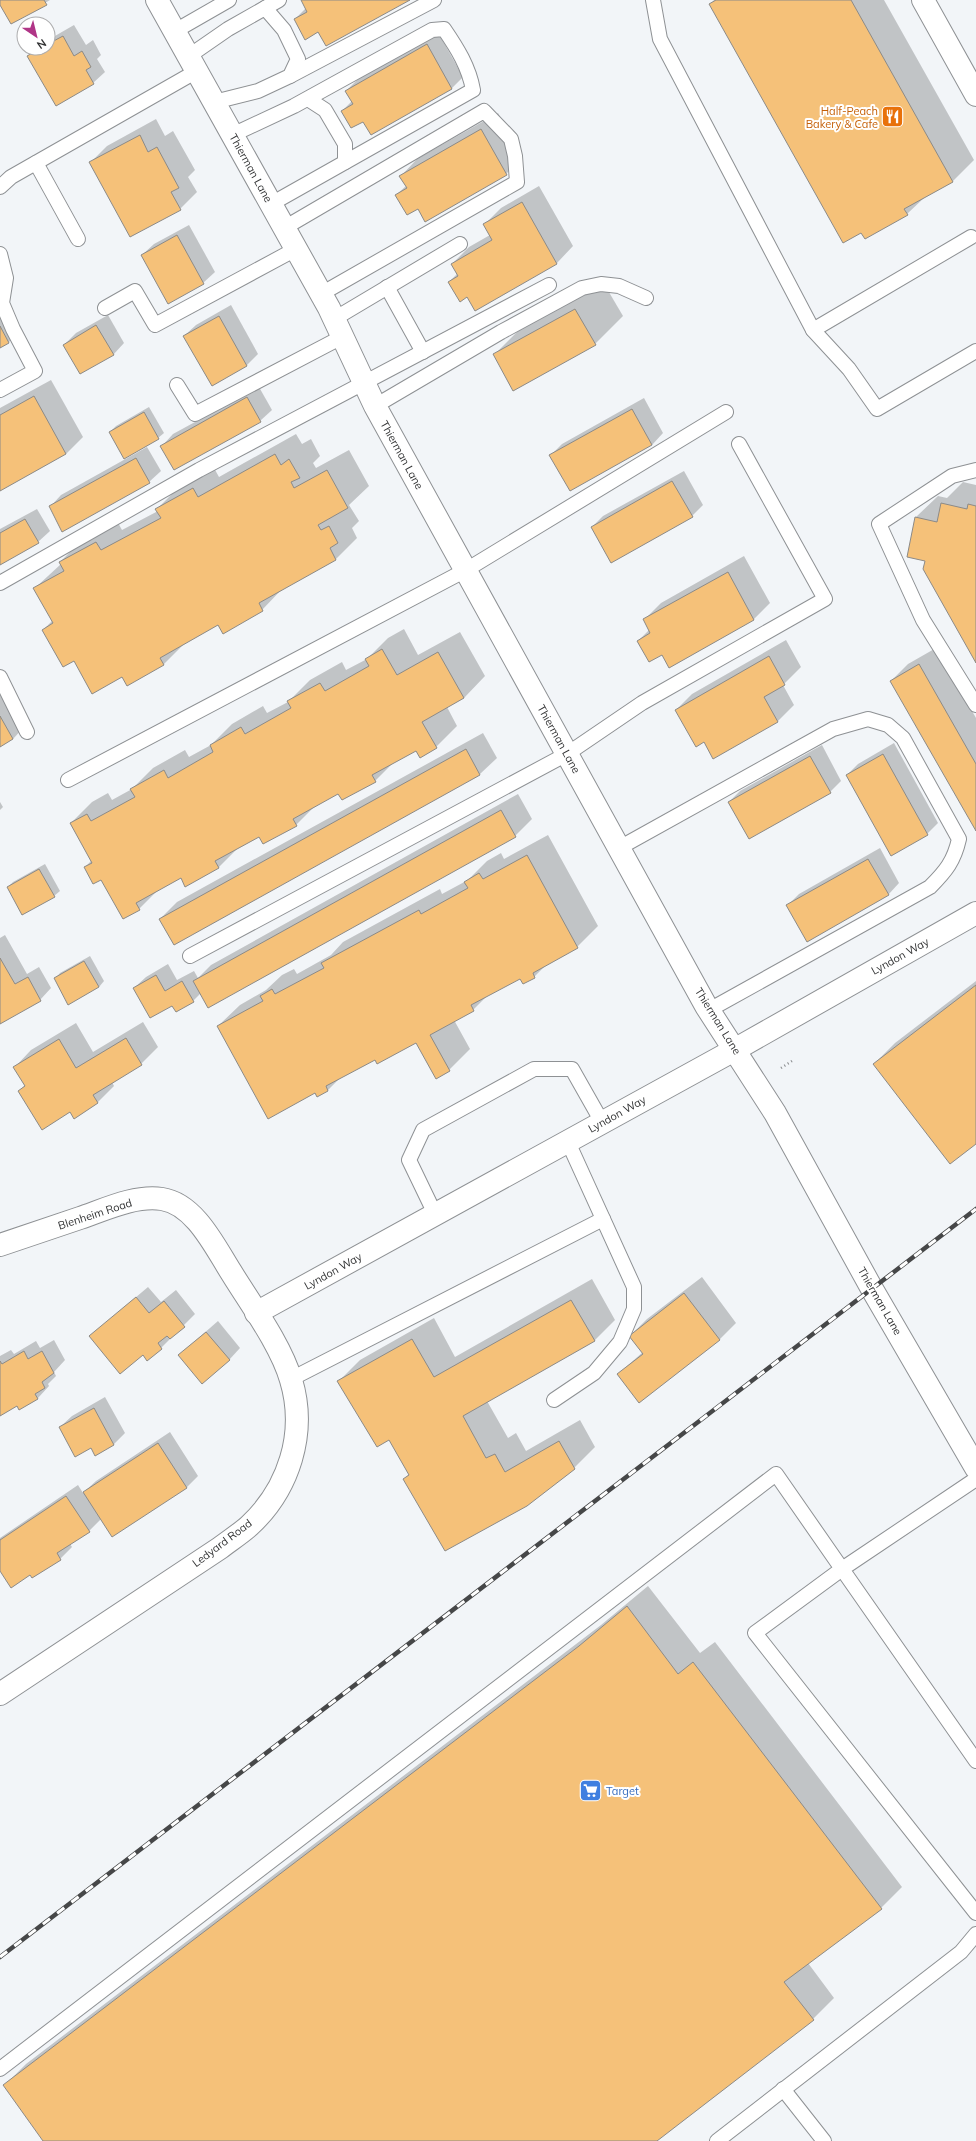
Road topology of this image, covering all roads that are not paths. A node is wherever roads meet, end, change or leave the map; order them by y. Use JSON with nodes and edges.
{"nodes":[{"id":1,"x":157,"y":0,"type":"edge"},
{"id":2,"x":229,"y":0,"type":"edge"},
{"id":3,"x":279,"y":0,"type":"edge"},
{"id":4,"x":434,"y":0,"type":"edge"},
{"id":5,"x":653,"y":0,"type":"edge"},
{"id":6,"x":923,"y":0,"type":"edge"},
{"id":7,"x":265,"y":8,"type":"junction"},
{"id":8,"x":175,"y":31,"type":"junction"},
{"id":9,"x":193,"y":64,"type":"junction"},
{"id":10,"x":290,"y":76,"type":"junction"},
{"id":11,"x":976,"y":95,"type":"edge"},
{"id":12,"x":308,"y":99,"type":"junction"},
{"id":13,"x":214,"y":102,"type":"junction"},
{"id":14,"x":232,"y":135,"type":"junction"},
{"id":15,"x":345,"y":162,"type":"junction"},
{"id":16,"x":36,"y":163,"type":"junction"},
{"id":17,"x":0,"y":187,"type":"edge"},
{"id":18,"x":271,"y":204,"type":"junction"},
{"id":19,"x":284,"y":228,"type":"junction"},
{"id":20,"x":972,"y":237,"type":"dead end"},
{"id":21,"x":78,"y":239,"type":"dead end"},
{"id":22,"x":460,"y":244,"type":"dead end"},
{"id":23,"x":296,"y":249,"type":"junction"},
{"id":24,"x":0,"y":254,"type":"edge"},
{"id":25,"x":549,"y":285,"type":"dead end"},
{"id":26,"x":387,"y":287,"type":"junction"},
{"id":27,"x":321,"y":294,"type":"junction"},
{"id":28,"x":646,"y":298,"type":"dead end"},
{"id":29,"x":106,"y":308,"type":"dead end"},
{"id":30,"x":338,"y":328,"type":"junction"},
{"id":31,"x":812,"y":330,"type":"junction"},
{"id":32,"x":976,"y":351,"type":"edge"},
{"id":33,"x":423,"y":352,"type":"junction"},
{"id":34,"x":364,"y":384,"type":"junction"},
{"id":35,"x":177,"y":386,"type":"dead end"},
{"id":36,"x":0,"y":390,"type":"edge"},
{"id":37,"x":375,"y":406,"type":"junction"},
{"id":38,"x":726,"y":412,"type":"dead end"},
{"id":39,"x":739,"y":444,"type":"dead end"},
{"id":40,"x":976,"y":470,"type":"edge"},
{"id":41,"x":466,"y":570,"type":"junction"},
{"id":42,"x":0,"y":583,"type":"edge"},
{"id":43,"x":0,"y":677,"type":"edge"},
{"id":44,"x":976,"y":705,"type":"edge"},
{"id":45,"x":27,"y":732,"type":"dead end"},
{"id":46,"x":567,"y":754,"type":"junction"},
{"id":47,"x":68,"y":780,"type":"dead end"},
{"id":48,"x":619,"y":848,"type":"junction"},
{"id":49,"x":976,"y":913,"type":"edge"},
{"id":50,"x":190,"y":956,"type":"dead end"},
{"id":51,"x":709,"y":1010,"type":"junction"},
{"id":52,"x":736,"y":1049,"type":"junction"},
{"id":53,"x":602,"y":1122,"type":"junction"},
{"id":54,"x":568,"y":1142,"type":"junction"},
{"id":55,"x":435,"y":1214,"type":"junction"},
{"id":56,"x":603,"y":1219,"type":"junction"},
{"id":57,"x":0,"y":1245,"type":"edge"},
{"id":58,"x":256,"y":1313,"type":"junction"},
{"id":59,"x":291,"y":1379,"type":"junction"},
{"id":60,"x":554,"y":1400,"type":"dead end"},
{"id":61,"x":976,"y":1468,"type":"edge"},
{"id":62,"x":976,"y":1479,"type":"edge"},
{"id":63,"x":842,"y":1569,"type":"junction"},
{"id":64,"x":0,"y":1694,"type":"edge"},
{"id":65,"x":976,"y":1761,"type":"edge"},
{"id":66,"x":976,"y":1913,"type":"edge"},
{"id":67,"x":976,"y":1934,"type":"edge"},
{"id":68,"x":0,"y":2069,"type":"edge"},
{"id":69,"x":783,"y":2089,"type":"junction"},
{"id":70,"x":717,"y":2141,"type":"edge"},
{"id":71,"x":824,"y":2141,"type":"edge"}],
"edges":[{"from":1,"to":8,"type":"street","name":"Thierman Lane"},
{"from":2,"to":8,"type":"lane"},
{"from":3,"to":7,"type":"lane"},
{"from":4,"to":10,"type":"lane"},
{"from":5,"to":31,"type":"lane"},
{"from":6,"to":11,"type":"street"},
{"from":7,"to":9,"type":"lane"},
{"from":7,"to":10,"type":"lane"},
{"from":8,"to":9,"type":"street","name":"Thierman Lane"},
{"from":9,"to":13,"type":"street","name":"Thierman Lane"},
{"from":9,"to":16,"type":"lane"},
{"from":10,"to":13,"type":"lane"},
{"from":12,"to":14,"type":"lane"},
{"from":12,"to":15,"type":"lane"},
{"from":12,"to":15,"type":"lane"},
{"from":13,"to":14,"type":"street","name":"Thierman Lane"},
{"from":14,"to":18,"type":"street","name":"Thierman Lane"},
{"from":15,"to":18,"type":"lane"},
{"from":16,"to":17,"type":"lane"},
{"from":16,"to":21,"type":"lane"},
{"from":18,"to":19,"type":"street","name":"Thierman Lane"},
{"from":19,"to":23,"type":"street","name":"Thierman Lane"},
{"from":19,"to":27,"type":"lane"},
{"from":20,"to":31,"type":"lane"},
{"from":22,"to":26,"type":"lane"},
{"from":23,"to":27,"type":"street","name":"Thierman Lane"},
{"from":23,"to":29,"type":"lane"},
{"from":24,"to":36,"type":"lane"},
{"from":25,"to":33,"type":"lane"},
{"from":26,"to":30,"type":"lane"},
{"from":26,"to":33,"type":"lane"},
{"from":27,"to":30,"type":"street","name":"Thierman Lane"},
{"from":28,"to":37,"type":"lane"},
{"from":30,"to":34,"type":"street","name":"Thierman Lane"},
{"from":30,"to":35,"type":"lane"},
{"from":31,"to":32,"type":"lane"},
{"from":33,"to":34,"type":"lane"},
{"from":34,"to":37,"type":"street","name":"Thierman Lane"},
{"from":34,"to":42,"type":"lane"},
{"from":37,"to":41,"type":"street","name":"Thierman Lane"},
{"from":38,"to":41,"type":"lane"},
{"from":39,"to":46,"type":"lane"},
{"from":40,"to":44,"type":"lane"},
{"from":41,"to":46,"type":"street","name":"Thierman Lane"},
{"from":41,"to":47,"type":"lane"},
{"from":43,"to":45,"type":"lane"},
{"from":46,"to":48,"type":"street","name":"Thierman Lane"},
{"from":46,"to":50,"type":"lane"},
{"from":48,"to":51,"type":"street","name":"Thierman Lane"},
{"from":48,"to":51,"type":"lane"},
{"from":49,"to":52,"type":"street","name":"Lyndon Way"},
{"from":51,"to":52,"type":"street","name":"Thierman Lane"},
{"from":52,"to":53,"type":"street","name":"Lyndon Way"},
{"from":52,"to":61,"type":"street","name":"Thierman Lane"},
{"from":53,"to":54,"type":"street","name":"Lyndon Way"},
{"from":53,"to":55,"type":"lane"},
{"from":54,"to":55,"type":"street","name":"Lyndon Way"},
{"from":54,"to":56,"type":"lane"},
{"from":55,"to":58,"type":"street","name":"Lyndon Way"},
{"from":56,"to":59,"type":"lane"},
{"from":56,"to":60,"type":"lane"},
{"from":57,"to":58,"type":"street","name":"Blenheim Road"},
{"from":58,"to":59,"type":"street","name":"Ledyard Road"},
{"from":59,"to":64,"type":"street","name":"Ledyard Road"},
{"from":62,"to":63,"type":"lane"},
{"from":63,"to":65,"type":"lane"},
{"from":63,"to":66,"type":"lane"},
{"from":63,"to":68,"type":"lane"},
{"from":67,"to":69,"type":"lane"},
{"from":69,"to":70,"type":"lane"},
{"from":69,"to":71,"type":"lane"}]}
